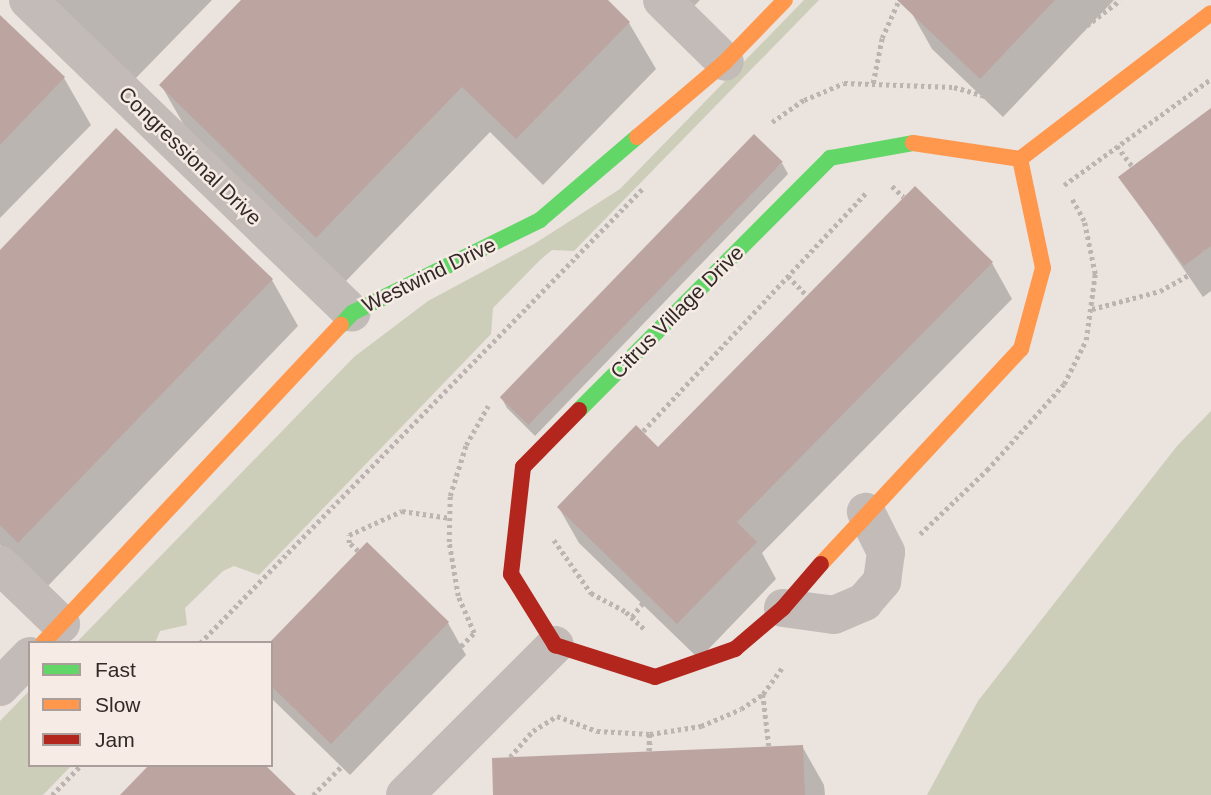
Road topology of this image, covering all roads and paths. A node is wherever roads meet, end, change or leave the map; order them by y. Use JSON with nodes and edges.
{"nodes":[{"id":1,"x":28,"y":0,"type":"edge"},
{"id":2,"x":662,"y":0,"type":"edge"},
{"id":3,"x":785,"y":0,"type":"edge"},
{"id":4,"x":899,"y":0,"type":"edge"},
{"id":5,"x":1120,"y":0,"type":"edge"},
{"id":6,"x":1211,"y":13,"type":"edge"},
{"id":7,"x":725,"y":62,"type":"junction"},
{"id":8,"x":873,"y":83,"type":"junction"},
{"id":9,"x":772,"y":122,"type":"dead end"},
{"id":10,"x":1117,"y":146,"type":"dead end"},
{"id":11,"x":1020,"y":159,"type":"junction"},
{"id":12,"x":1132,"y":166,"type":"dead end"},
{"id":13,"x":654,"y":177,"type":"dead end"},
{"id":14,"x":889,"y":183,"type":"dead end"},
{"id":15,"x":873,"y":185,"type":"dead end"},
{"id":16,"x":905,"y":197,"type":"dead end"},
{"id":17,"x":1203,"y":251,"type":"dead end"},
{"id":18,"x":788,"y":276,"type":"junction"},
{"id":19,"x":1002,"y":286,"type":"dead end"},
{"id":20,"x":807,"y":296,"type":"dead end"},
{"id":21,"x":1092,"y":309,"type":"dead end"},
{"id":22,"x":352,"y":313,"type":"junction"},
{"id":23,"x":883,"y":373,"type":"dead end"},
{"id":24,"x":901,"y":390,"type":"junction"},
{"id":25,"x":488,"y":407,"type":"dead end"},
{"id":26,"x":643,"y":431,"type":"dead end"},
{"id":27,"x":866,"y":512,"type":"junction"},
{"id":28,"x":450,"y":518,"type":"junction"},
{"id":29,"x":749,"y":534,"type":"dead end"},
{"id":30,"x":550,"y":537,"type":"dead end"},
{"id":31,"x":358,"y":551,"type":"dead end"},
{"id":32,"x":0,"y":565,"type":"edge"},
{"id":33,"x":648,"y":596,"type":"dead end"},
{"id":34,"x":783,"y":608,"type":"junction"},
{"id":35,"x":632,"y":617,"type":"junction"},
{"id":36,"x":648,"y":632,"type":"dead end"},
{"id":37,"x":52,"y":633,"type":"edge"},
{"id":38,"x":202,"y":641,"type":"edge"},
{"id":39,"x":555,"y":645,"type":"junction"},
{"id":40,"x":28,"y":658,"type":"edge"},
{"id":41,"x":782,"y":668,"type":"dead end"},
{"id":42,"x":0,"y":687,"type":"edge"},
{"id":43,"x":763,"y":694,"type":"junction"},
{"id":44,"x":650,"y":734,"type":"junction"},
{"id":45,"x":650,"y":743,"type":"dead end"},
{"id":46,"x":769,"y":746,"type":"dead end"},
{"id":47,"x":510,"y":757,"type":"dead end"},
{"id":48,"x":79,"y":767,"type":"edge"},
{"id":49,"x":52,"y":795,"type":"edge"},
{"id":50,"x":313,"y":795,"type":"edge"},
{"id":51,"x":405,"y":795,"type":"edge"}],
"edges":[{"from":1,"to":22,"type":"street","name":"Congressional Drive"},
{"from":2,"to":7,"type":"street"},
{"from":3,"to":7,"type":"street","name":"Westwind Drive"},
{"from":4,"to":8,"type":"path"},
{"from":5,"to":8,"type":"path"},
{"from":6,"to":11,"type":"street"},
{"from":7,"to":22,"type":"street","name":"Westwind Drive"},
{"from":8,"to":9,"type":"path"},
{"from":10,"to":12,"type":"path"},
{"from":11,"to":27,"type":"street"},
{"from":11,"to":39,"type":"street","name":"Citrus Village Drive"},
{"from":13,"to":38,"type":"path"},
{"from":14,"to":16,"type":"path"},
{"from":15,"to":18,"type":"path"},
{"from":17,"to":21,"type":"path"},
{"from":18,"to":20,"type":"path"},
{"from":18,"to":26,"type":"path"},
{"from":19,"to":24,"type":"path"},
{"from":22,"to":37,"type":"street","name":"Westwind Drive"},
{"from":23,"to":24,"type":"path"},
{"from":24,"to":29,"type":"path"},
{"from":25,"to":28,"type":"path"},
{"from":27,"to":34,"type":"street"},
{"from":27,"to":34,"type":"street"},
{"from":28,"to":31,"type":"path"},
{"from":28,"to":50,"type":"path"},
{"from":30,"to":35,"type":"path"},
{"from":32,"to":37,"type":"street"},
{"from":33,"to":35,"type":"path"},
{"from":34,"to":39,"type":"street"},
{"from":35,"to":36,"type":"path"},
{"from":39,"to":51,"type":"street"},
{"from":40,"to":42,"type":"street"},
{"from":41,"to":43,"type":"path"},
{"from":43,"to":44,"type":"path"},
{"from":43,"to":46,"type":"path"},
{"from":44,"to":45,"type":"path"},
{"from":44,"to":47,"type":"path"},
{"from":48,"to":49,"type":"path"}]}
